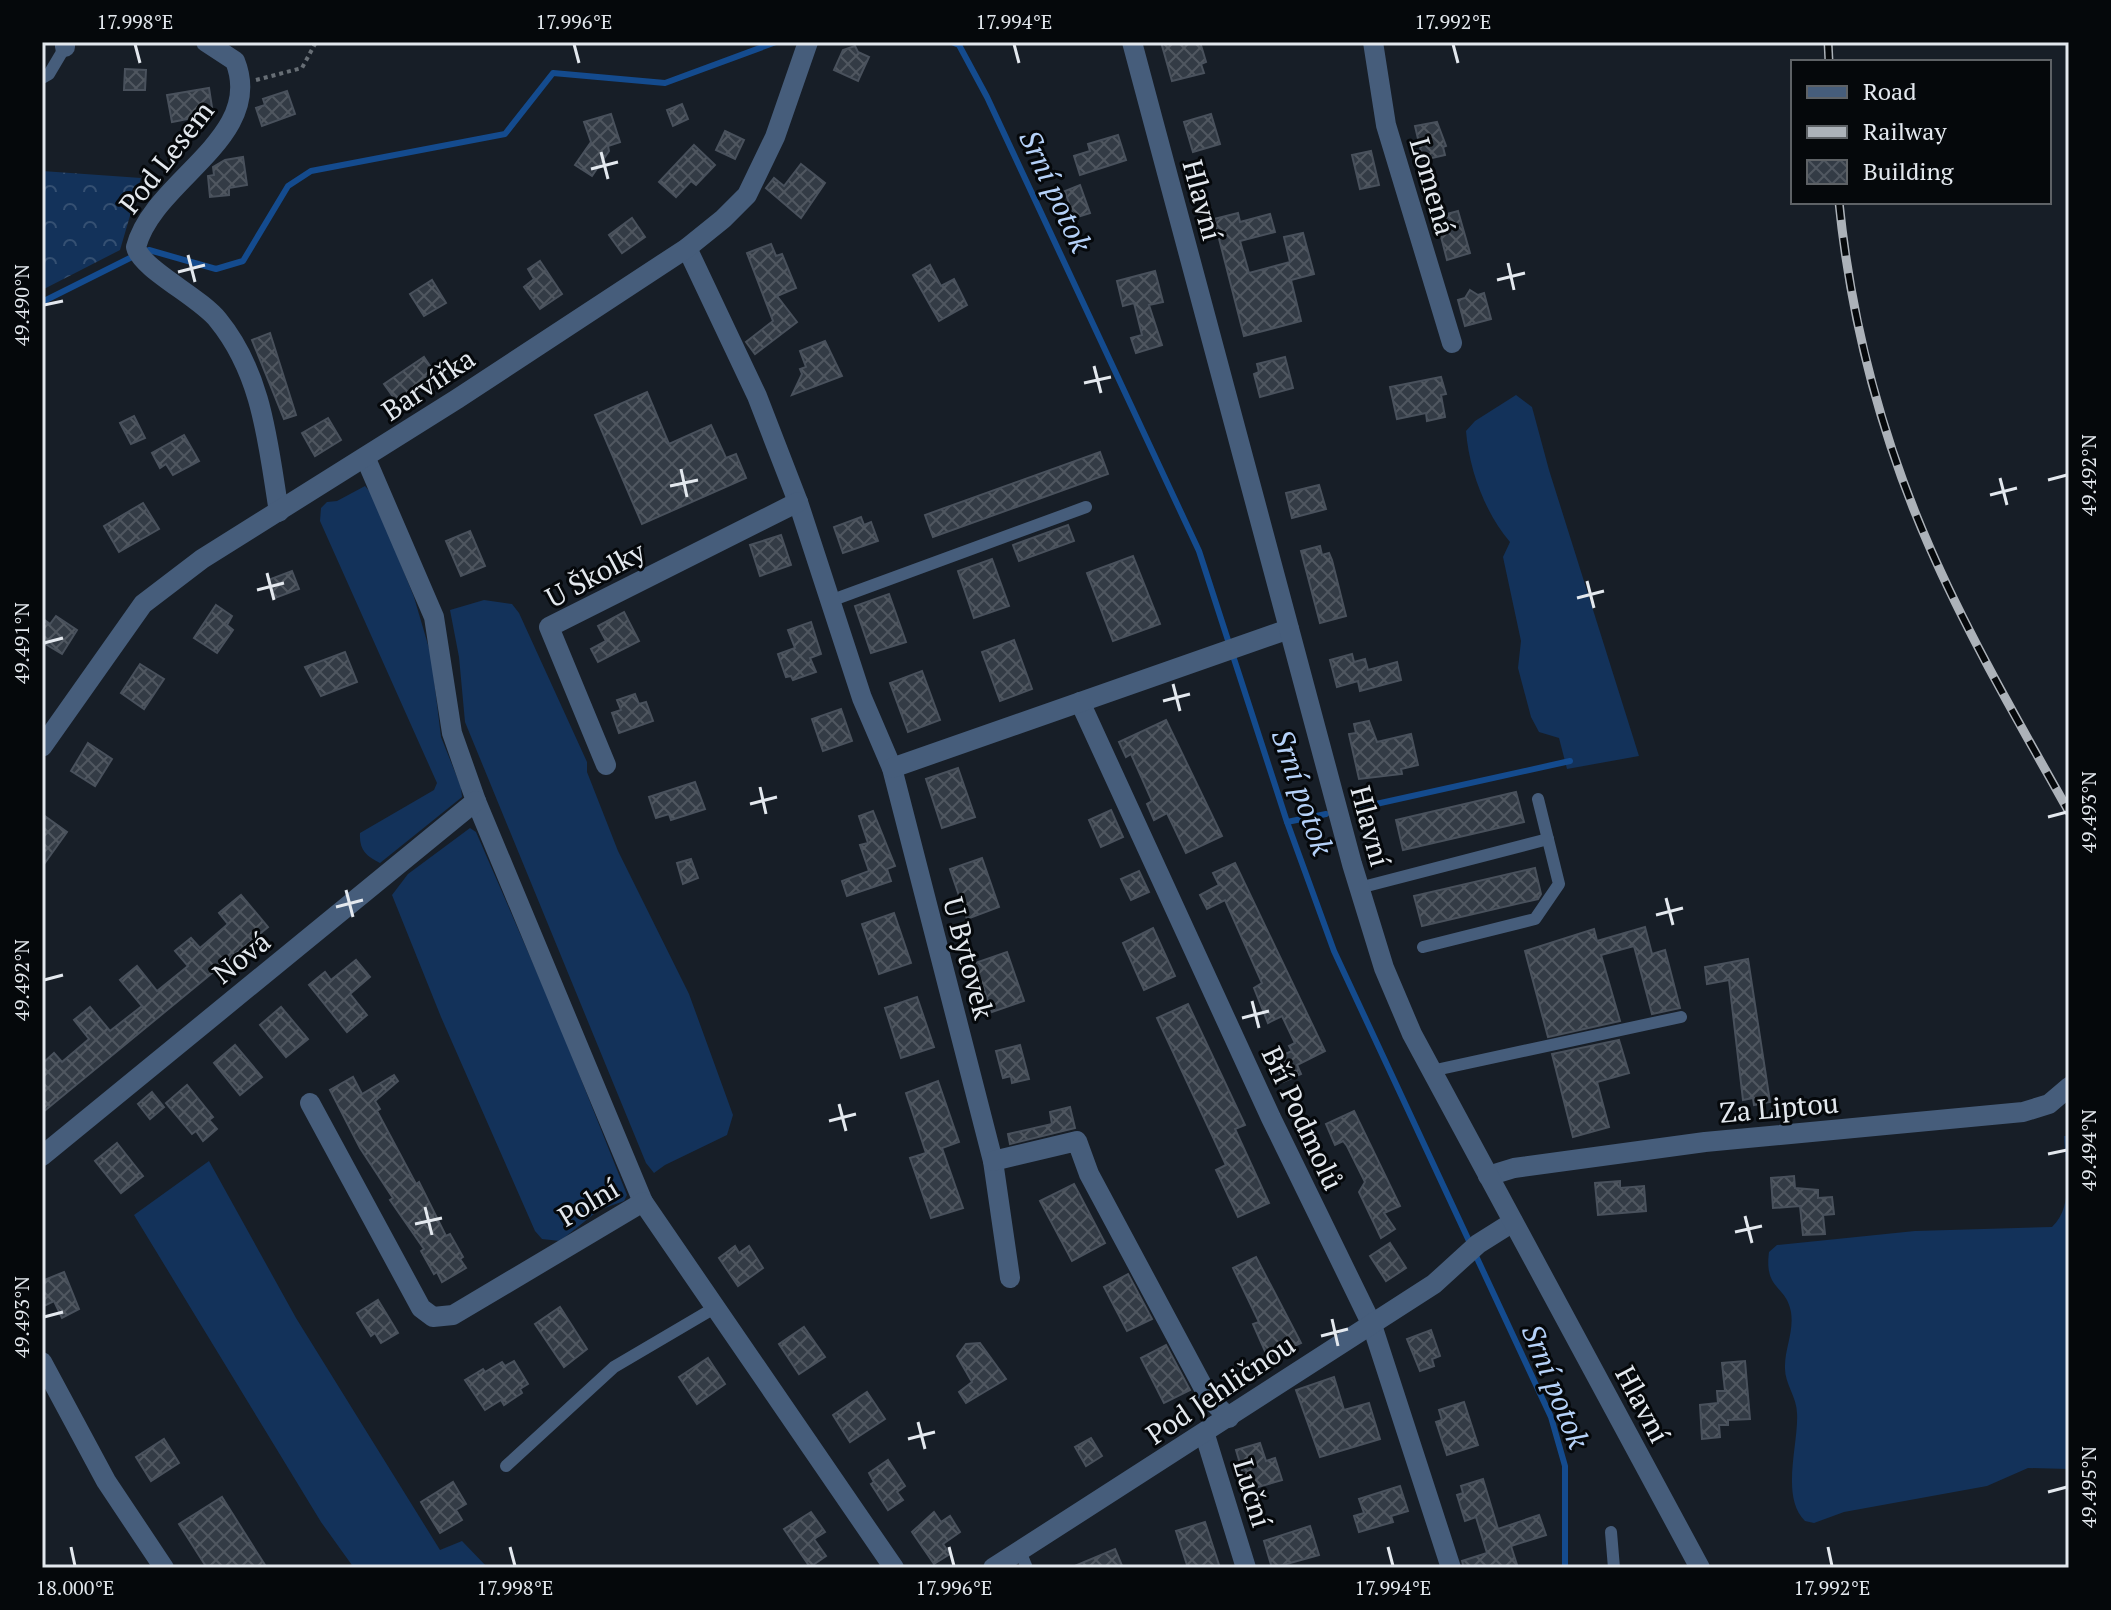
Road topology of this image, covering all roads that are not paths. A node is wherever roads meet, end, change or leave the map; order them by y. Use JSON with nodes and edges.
{"nodes":[{"id":1,"x":206,"y":42,"type":"edge"},
{"id":2,"x":808,"y":42,"type":"edge"},
{"id":3,"x":1132,"y":42,"type":"edge"},
{"id":4,"x":1373,"y":42,"type":"edge"},
{"id":5,"x":65,"y":44,"type":"edge"},
{"id":6,"x":42,"y":78,"type":"edge"},
{"id":7,"x":687,"y":248,"type":"junction"},
{"id":8,"x":1452,"y":343,"type":"dead end"},
{"id":9,"x":366,"y":459,"type":"junction"},
{"id":10,"x":798,"y":502,"type":"junction"},
{"id":11,"x":1086,"y":507,"type":"dead end"},
{"id":12,"x":279,"y":512,"type":"junction"},
{"id":13,"x":830,"y":601,"type":"junction"},
{"id":14,"x":1289,"y":629,"type":"junction"},
{"id":15,"x":1080,"y":702,"type":"junction"},
{"id":16,"x":42,"y":747,"type":"edge"},
{"id":17,"x":606,"y":765,"type":"dead end"},
{"id":18,"x":892,"y":768,"type":"junction"},
{"id":19,"x":1538,"y":799,"type":"dead end"},
{"id":20,"x":476,"y":801,"type":"junction"},
{"id":21,"x":1548,"y":839,"type":"junction"},
{"id":22,"x":1359,"y":888,"type":"junction"},
{"id":23,"x":1423,"y":947,"type":"dead end"},
{"id":24,"x":1681,"y":1017,"type":"dead end"},
{"id":25,"x":1431,"y":1071,"type":"junction"},
{"id":26,"x":2069,"y":1087,"type":"edge"},
{"id":27,"x":310,"y":1103,"type":"dead end"},
{"id":28,"x":42,"y":1156,"type":"edge"},
{"id":29,"x":993,"y":1161,"type":"junction"},
{"id":30,"x":1488,"y":1176,"type":"junction"},
{"id":31,"x":643,"y":1202,"type":"junction"},
{"id":32,"x":1513,"y":1222,"type":"junction"},
{"id":33,"x":1010,"y":1278,"type":"dead end"},
{"id":34,"x":716,"y":1307,"type":"junction"},
{"id":35,"x":1372,"y":1325,"type":"junction"},
{"id":36,"x":42,"y":1362,"type":"edge"},
{"id":37,"x":1229,"y":1418,"type":"junction"},
{"id":38,"x":1205,"y":1435,"type":"junction"},
{"id":39,"x":506,"y":1466,"type":"dead end"},
{"id":40,"x":1611,"y":1532,"type":"dead end"},
{"id":41,"x":1024,"y":1559,"type":"edge"},
{"id":42,"x":164,"y":1568,"type":"edge"},
{"id":43,"x":894,"y":1568,"type":"edge"},
{"id":44,"x":993,"y":1568,"type":"edge"},
{"id":45,"x":1246,"y":1568,"type":"edge"},
{"id":46,"x":1451,"y":1568,"type":"edge"},
{"id":47,"x":1614,"y":1568,"type":"edge"},
{"id":48,"x":1700,"y":1568,"type":"edge"}],
"edges":[{"from":1,"to":12,"type":"street","name":"Pod Lesem"},
{"from":2,"to":7,"type":"street","name":"Barvířka"},
{"from":3,"to":14,"type":"street","name":"Hlavní"},
{"from":4,"to":8,"type":"street","name":"Lomená"},
{"from":5,"to":6,"type":"lane"},
{"from":7,"to":9,"type":"street","name":"Barvířka"},
{"from":7,"to":10,"type":"street"},
{"from":9,"to":12,"type":"street","name":"Barvířka"},
{"from":9,"to":20,"type":"street"},
{"from":10,"to":13,"type":"street"},
{"from":10,"to":17,"type":"street","name":"U Školky"},
{"from":11,"to":13,"type":"lane"},
{"from":12,"to":16,"type":"street","name":"Barvířka"},
{"from":13,"to":18,"type":"street"},
{"from":14,"to":15,"type":"street"},
{"from":14,"to":22,"type":"street","name":"Hlavní"},
{"from":15,"to":18,"type":"street"},
{"from":15,"to":35,"type":"street","name":"Bří Podmolů"},
{"from":18,"to":29,"type":"street","name":"U Bytovek"},
{"from":19,"to":21,"type":"lane"},
{"from":20,"to":28,"type":"street","name":"Nová"},
{"from":20,"to":31,"type":"street"},
{"from":21,"to":22,"type":"lane"},
{"from":21,"to":23,"type":"lane"},
{"from":22,"to":25,"type":"street","name":"Hlavní"},
{"from":24,"to":25,"type":"lane"},
{"from":25,"to":30,"type":"street","name":"Hlavní"},
{"from":26,"to":30,"type":"street","name":"Za Liptou"},
{"from":27,"to":31,"type":"street","name":"Polní"},
{"from":29,"to":33,"type":"street","name":"U Bytovek"},
{"from":29,"to":37,"type":"street"},
{"from":30,"to":32,"type":"street","name":"Hlavní"},
{"from":31,"to":34,"type":"street","name":"Polní"},
{"from":32,"to":35,"type":"street","name":"Pod Jehličnou"},
{"from":32,"to":48,"type":"street","name":"Hlavní"},
{"from":34,"to":39,"type":"lane"},
{"from":34,"to":43,"type":"street","name":"Polní"},
{"from":35,"to":37,"type":"street","name":"Pod Jehličnou"},
{"from":35,"to":46,"type":"street","name":"Bří Podmolů"},
{"from":36,"to":42,"type":"street"},
{"from":37,"to":38,"type":"street","name":"Pod Jehličnou"},
{"from":38,"to":41,"type":"street","name":"Pod Jehličnou"},
{"from":38,"to":45,"type":"street","name":"Luční"},
{"from":40,"to":47,"type":"lane"},
{"from":41,"to":44,"type":"street","name":"Pod Jehličnou"}]}
